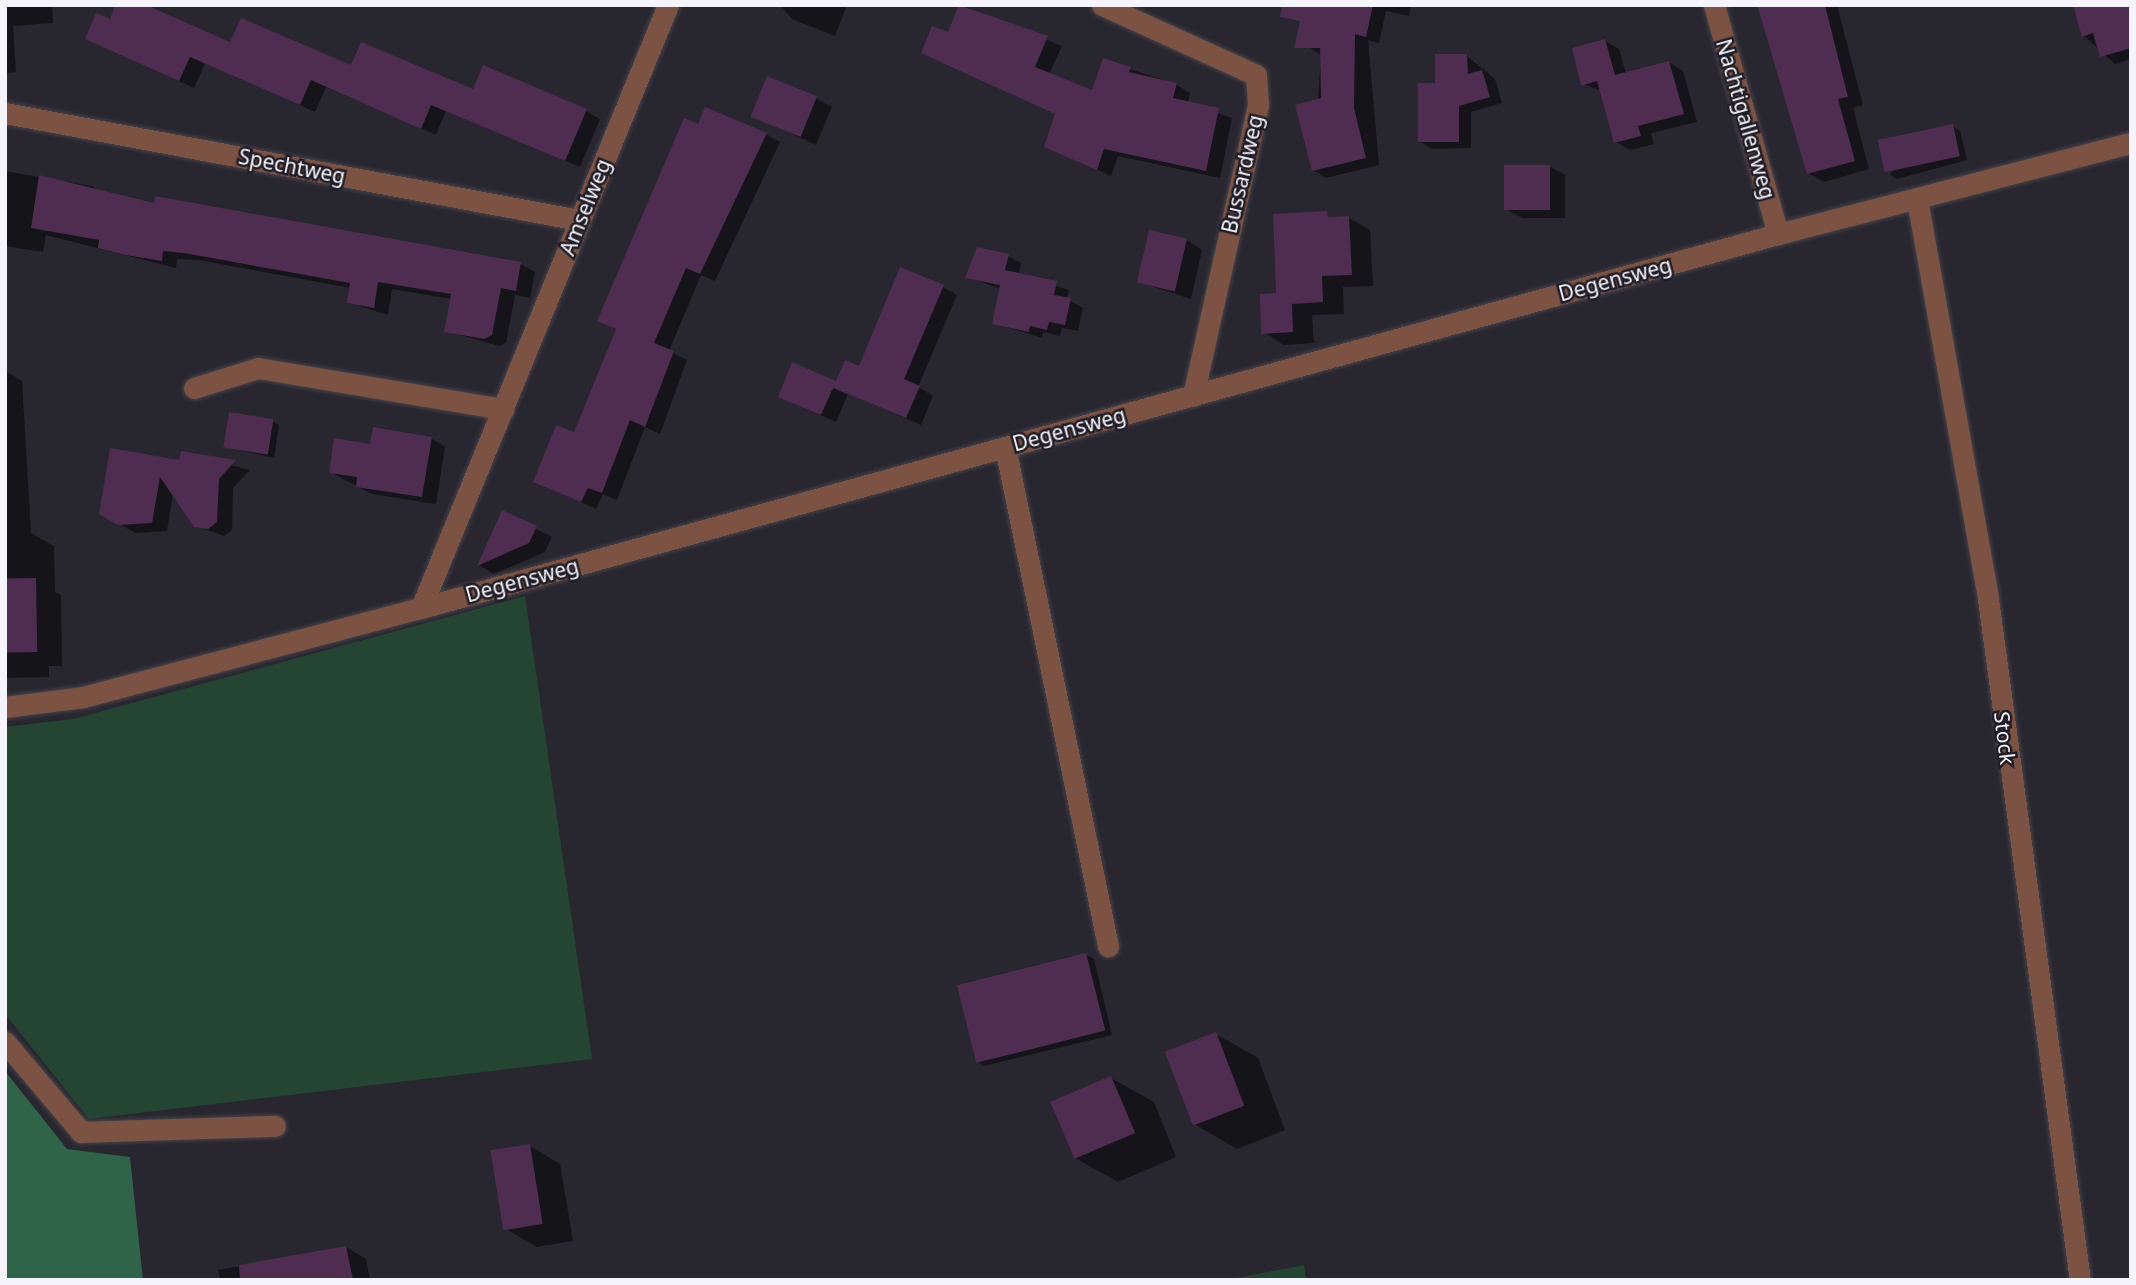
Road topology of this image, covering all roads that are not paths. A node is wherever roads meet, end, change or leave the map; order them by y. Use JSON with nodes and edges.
{"nodes":[{"id":1,"x":668,"y":5,"type":"edge"},
{"id":2,"x":1102,"y":5,"type":"edge"},
{"id":3,"x":1714,"y":5,"type":"edge"},
{"id":4,"x":5,"y":113,"type":"edge"},
{"id":5,"x":2131,"y":143,"type":"edge"},
{"id":6,"x":1916,"y":199,"type":"junction"},
{"id":7,"x":579,"y":220,"type":"junction"},
{"id":8,"x":1777,"y":234,"type":"junction"},
{"id":9,"x":194,"y":388,"type":"dead end"},
{"id":10,"x":1193,"y":396,"type":"junction"},
{"id":11,"x":504,"y":410,"type":"junction"},
{"id":12,"x":1004,"y":447,"type":"junction"},
{"id":13,"x":421,"y":608,"type":"junction"},
{"id":14,"x":5,"y":707,"type":"edge"},
{"id":15,"x":1108,"y":946,"type":"dead end"},
{"id":16,"x":5,"y":1042,"type":"edge"},
{"id":17,"x":275,"y":1125,"type":"dead end"},
{"id":18,"x":2080,"y":1280,"type":"edge"}],
"edges":[{"from":1,"to":7,"type":"street","name":"Amselweg"},
{"from":2,"to":10,"type":"street","name":"Bussardweg"},
{"from":3,"to":8,"type":"street","name":"Nachtigallenweg"},
{"from":4,"to":7,"type":"street","name":"Spechtweg"},
{"from":5,"to":6,"type":"street","name":"Degensweg"},
{"from":6,"to":8,"type":"street","name":"Degensweg"},
{"from":6,"to":18,"type":"street","name":"Stock"},
{"from":7,"to":11,"type":"street","name":"Amselweg"},
{"from":8,"to":10,"type":"street","name":"Degensweg"},
{"from":9,"to":11,"type":"street"},
{"from":10,"to":12,"type":"street","name":"Degensweg"},
{"from":11,"to":13,"type":"street","name":"Amselweg"},
{"from":12,"to":13,"type":"street","name":"Degensweg"},
{"from":12,"to":15,"type":"street"},
{"from":13,"to":14,"type":"street","name":"Degensweg"},
{"from":16,"to":17,"type":"street"}]}
